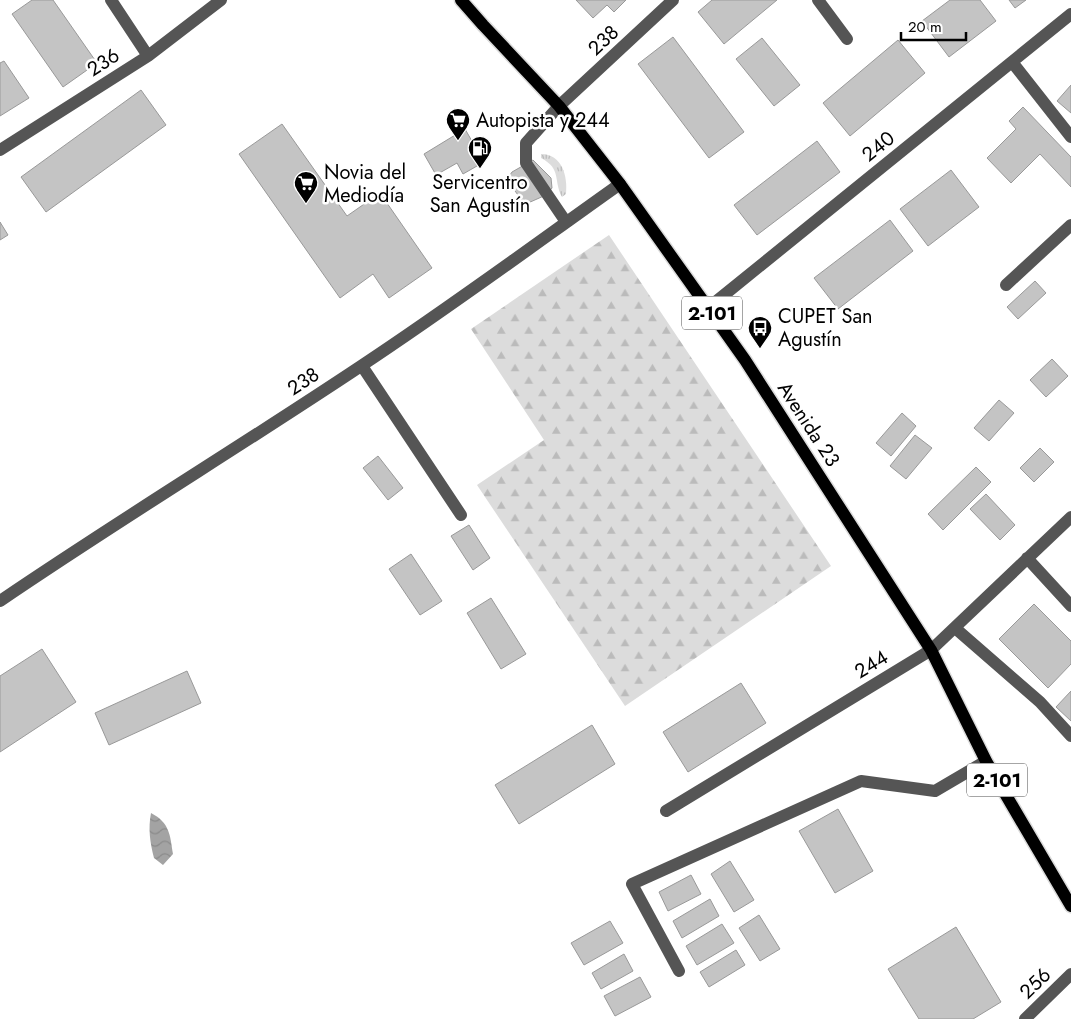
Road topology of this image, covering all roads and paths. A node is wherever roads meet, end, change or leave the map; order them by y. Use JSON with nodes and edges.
{"nodes":[{"id":1,"x":111,"y":0,"type":"edge"},
{"id":2,"x":221,"y":0,"type":"edge"},
{"id":3,"x":461,"y":0,"type":"edge"},
{"id":4,"x":673,"y":0,"type":"edge"},
{"id":5,"x":818,"y":0,"type":"edge"},
{"id":6,"x":1071,"y":14,"type":"edge"},
{"id":7,"x":847,"y":40,"type":"dead end"},
{"id":8,"x":148,"y":56,"type":"junction"},
{"id":9,"x":1012,"y":62,"type":"junction"},
{"id":10,"x":559,"y":106,"type":"junction"},
{"id":11,"x":1071,"y":137,"type":"edge"},
{"id":12,"x":0,"y":150,"type":"edge"},
{"id":13,"x":620,"y":184,"type":"junction"},
{"id":14,"x":566,"y":222,"type":"junction"},
{"id":15,"x":1071,"y":224,"type":"edge"},
{"id":16,"x":1006,"y":285,"type":"dead end"},
{"id":17,"x":708,"y":308,"type":"junction"},
{"id":18,"x":362,"y":366,"type":"junction"},
{"id":19,"x":461,"y":516,"type":"dead end"},
{"id":20,"x":1071,"y":517,"type":"edge"},
{"id":21,"x":1027,"y":558,"type":"junction"},
{"id":22,"x":0,"y":601,"type":"edge"},
{"id":23,"x":1071,"y":606,"type":"edge"},
{"id":24,"x":954,"y":628,"type":"junction"},
{"id":25,"x":931,"y":650,"type":"junction"},
{"id":26,"x":1071,"y":736,"type":"edge"},
{"id":27,"x":986,"y":761,"type":"junction"},
{"id":28,"x":666,"y":811,"type":"dead end"},
{"id":29,"x":1071,"y":906,"type":"edge"},
{"id":30,"x":679,"y":971,"type":"dead end"},
{"id":31,"x":1071,"y":974,"type":"edge"},
{"id":32,"x":1025,"y":1019,"type":"edge"}],
"edges":[{"from":1,"to":8,"type":"street"},
{"from":2,"to":8,"type":"street","name":"236"},
{"from":3,"to":10,"type":"main road","name":"Avenida 23","number":"2-101"},
{"from":4,"to":10,"type":"street","name":"238"},
{"from":5,"to":7,"type":"street"},
{"from":6,"to":9,"type":"street","name":"240"},
{"from":8,"to":12,"type":"street","name":"236"},
{"from":9,"to":11,"type":"street"},
{"from":9,"to":17,"type":"street","name":"240"},
{"from":10,"to":13,"type":"main road","name":"Avenida 23","number":"2-101"},
{"from":10,"to":14,"type":"street","name":"238"},
{"from":13,"to":14,"type":"street","name":"238"},
{"from":13,"to":17,"type":"main road","name":"Avenida 23","number":"2-101"},
{"from":14,"to":18,"type":"street","name":"238"},
{"from":15,"to":16,"type":"street"},
{"from":17,"to":25,"type":"main road","name":"Avenida 23","number":"2-101"},
{"from":18,"to":19,"type":"street"},
{"from":18,"to":22,"type":"street","name":"238"},
{"from":20,"to":21,"type":"street","name":"244"},
{"from":21,"to":23,"type":"street"},
{"from":21,"to":24,"type":"street","name":"244"},
{"from":24,"to":25,"type":"street","name":"244"},
{"from":24,"to":26,"type":"street"},
{"from":25,"to":27,"type":"main road","name":"Avenida 23","number":"2-101"},
{"from":25,"to":28,"type":"street","name":"244"},
{"from":27,"to":29,"type":"main road","name":"Avenida 23","number":"2-101"},
{"from":27,"to":30,"type":"street"},
{"from":31,"to":32,"type":"street","name":"256"}]}
